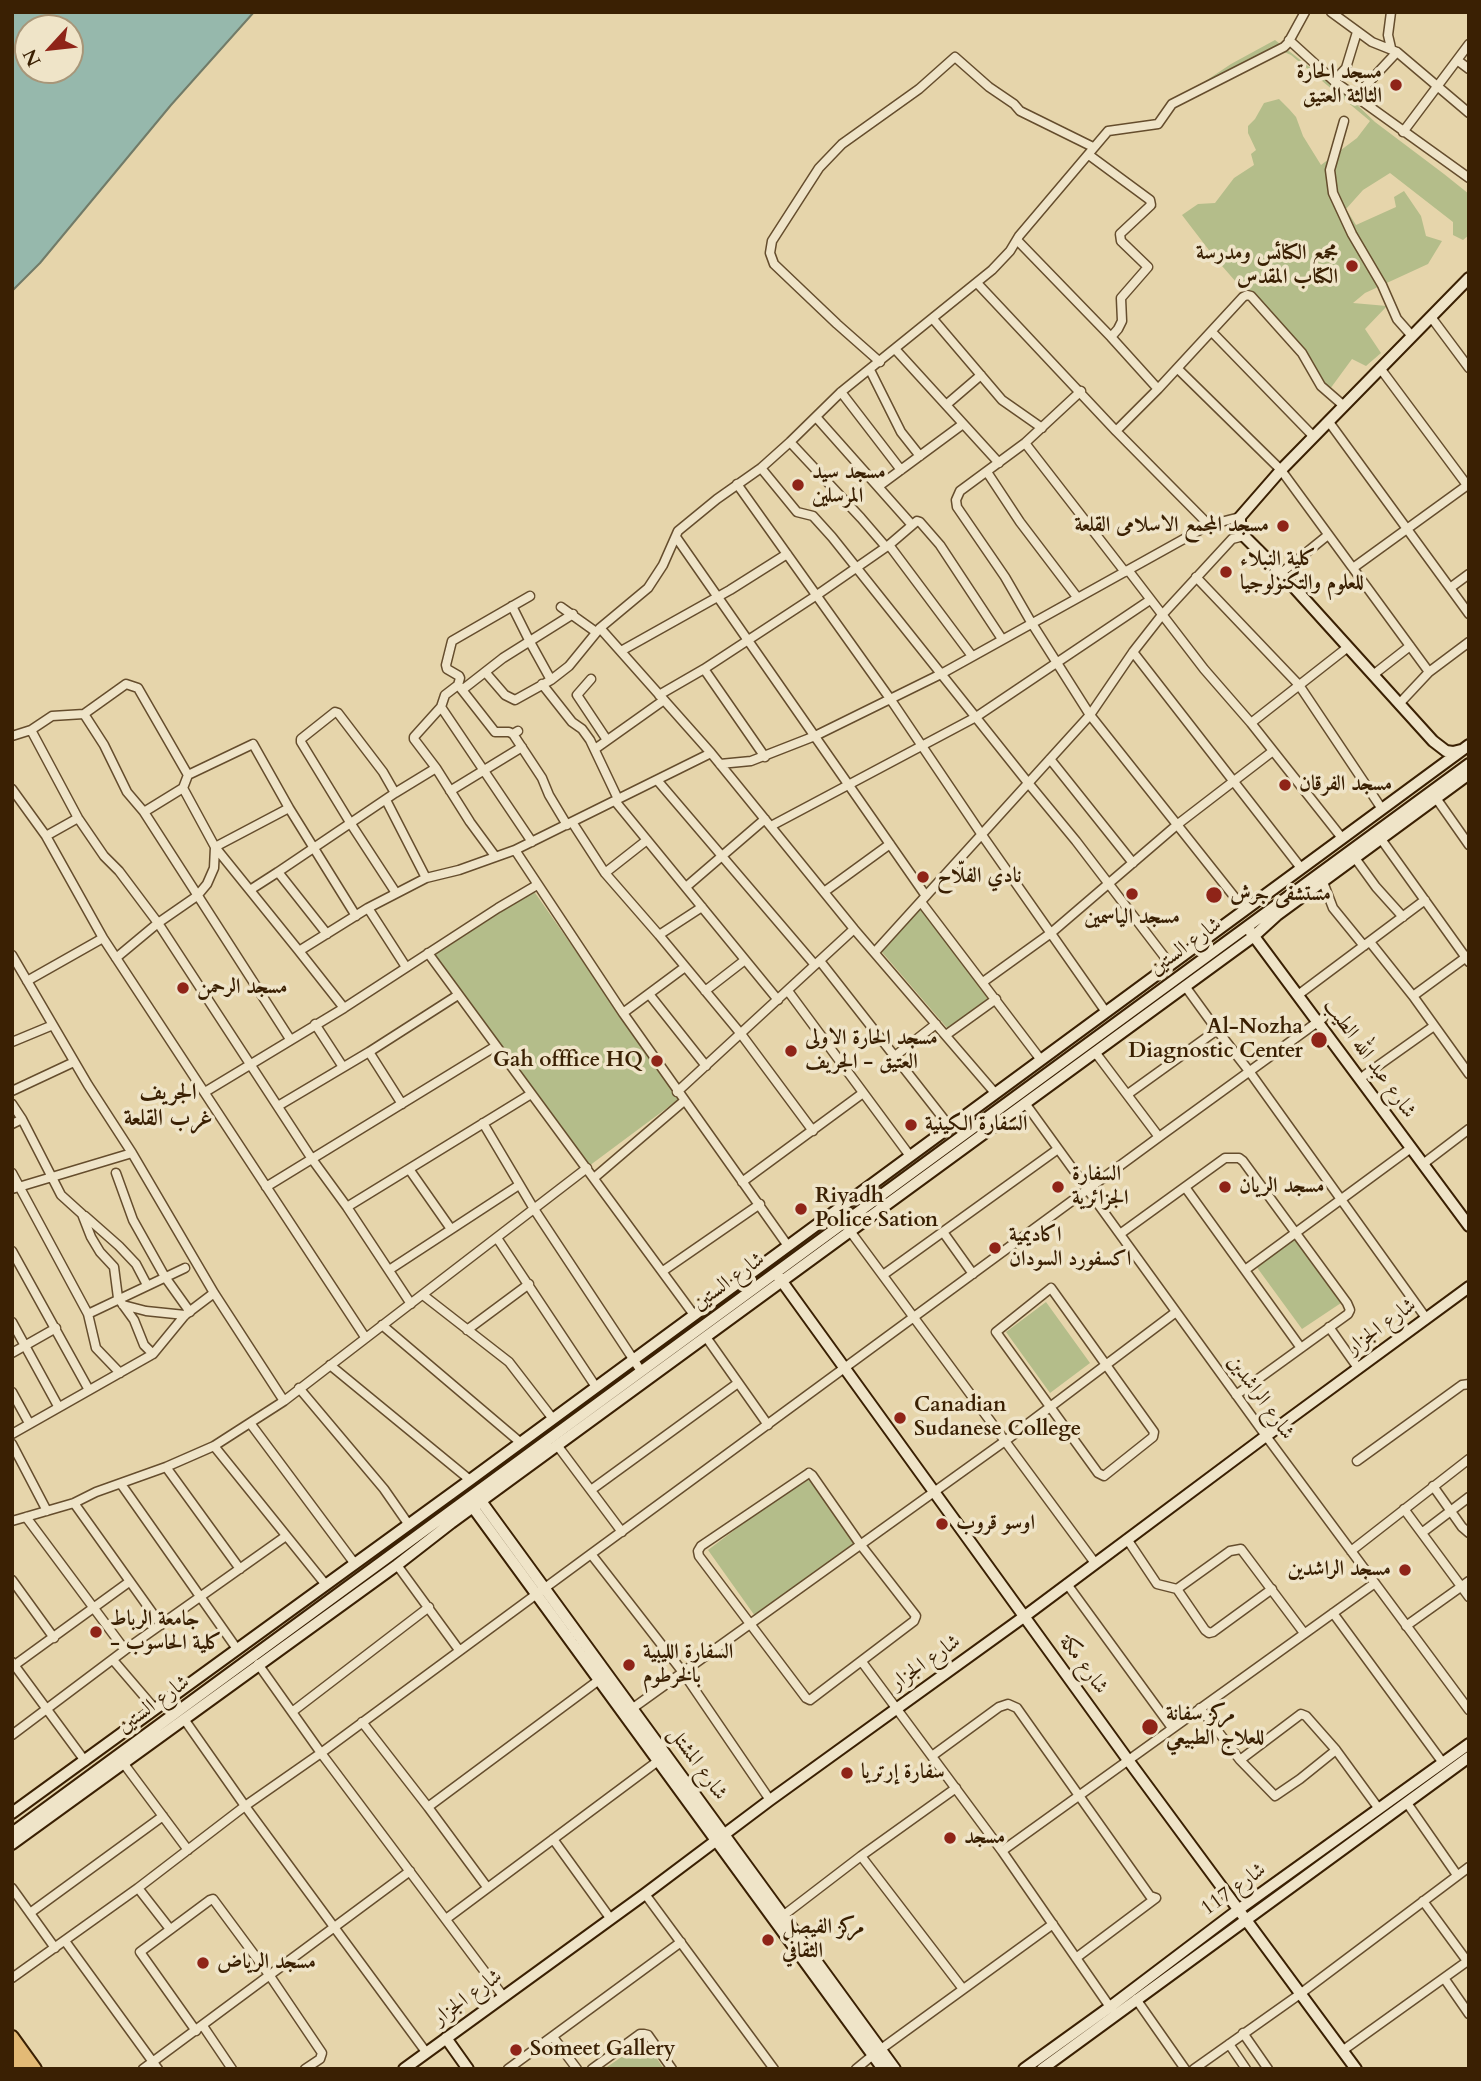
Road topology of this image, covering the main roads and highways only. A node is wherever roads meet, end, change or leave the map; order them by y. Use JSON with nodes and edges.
{"nodes":[{"id":1,"x":12,"y":2037,"type":"edge"},
{"id":2,"x":12,"y":2055,"type":"edge"},
{"id":3,"x":23,"y":2069,"type":"edge"},
{"id":4,"x":35,"y":2069,"type":"edge"}],
"edges":[{"from":1,"to":4,"type":"main road"},
{"from":2,"to":3,"type":"main road"}]}
